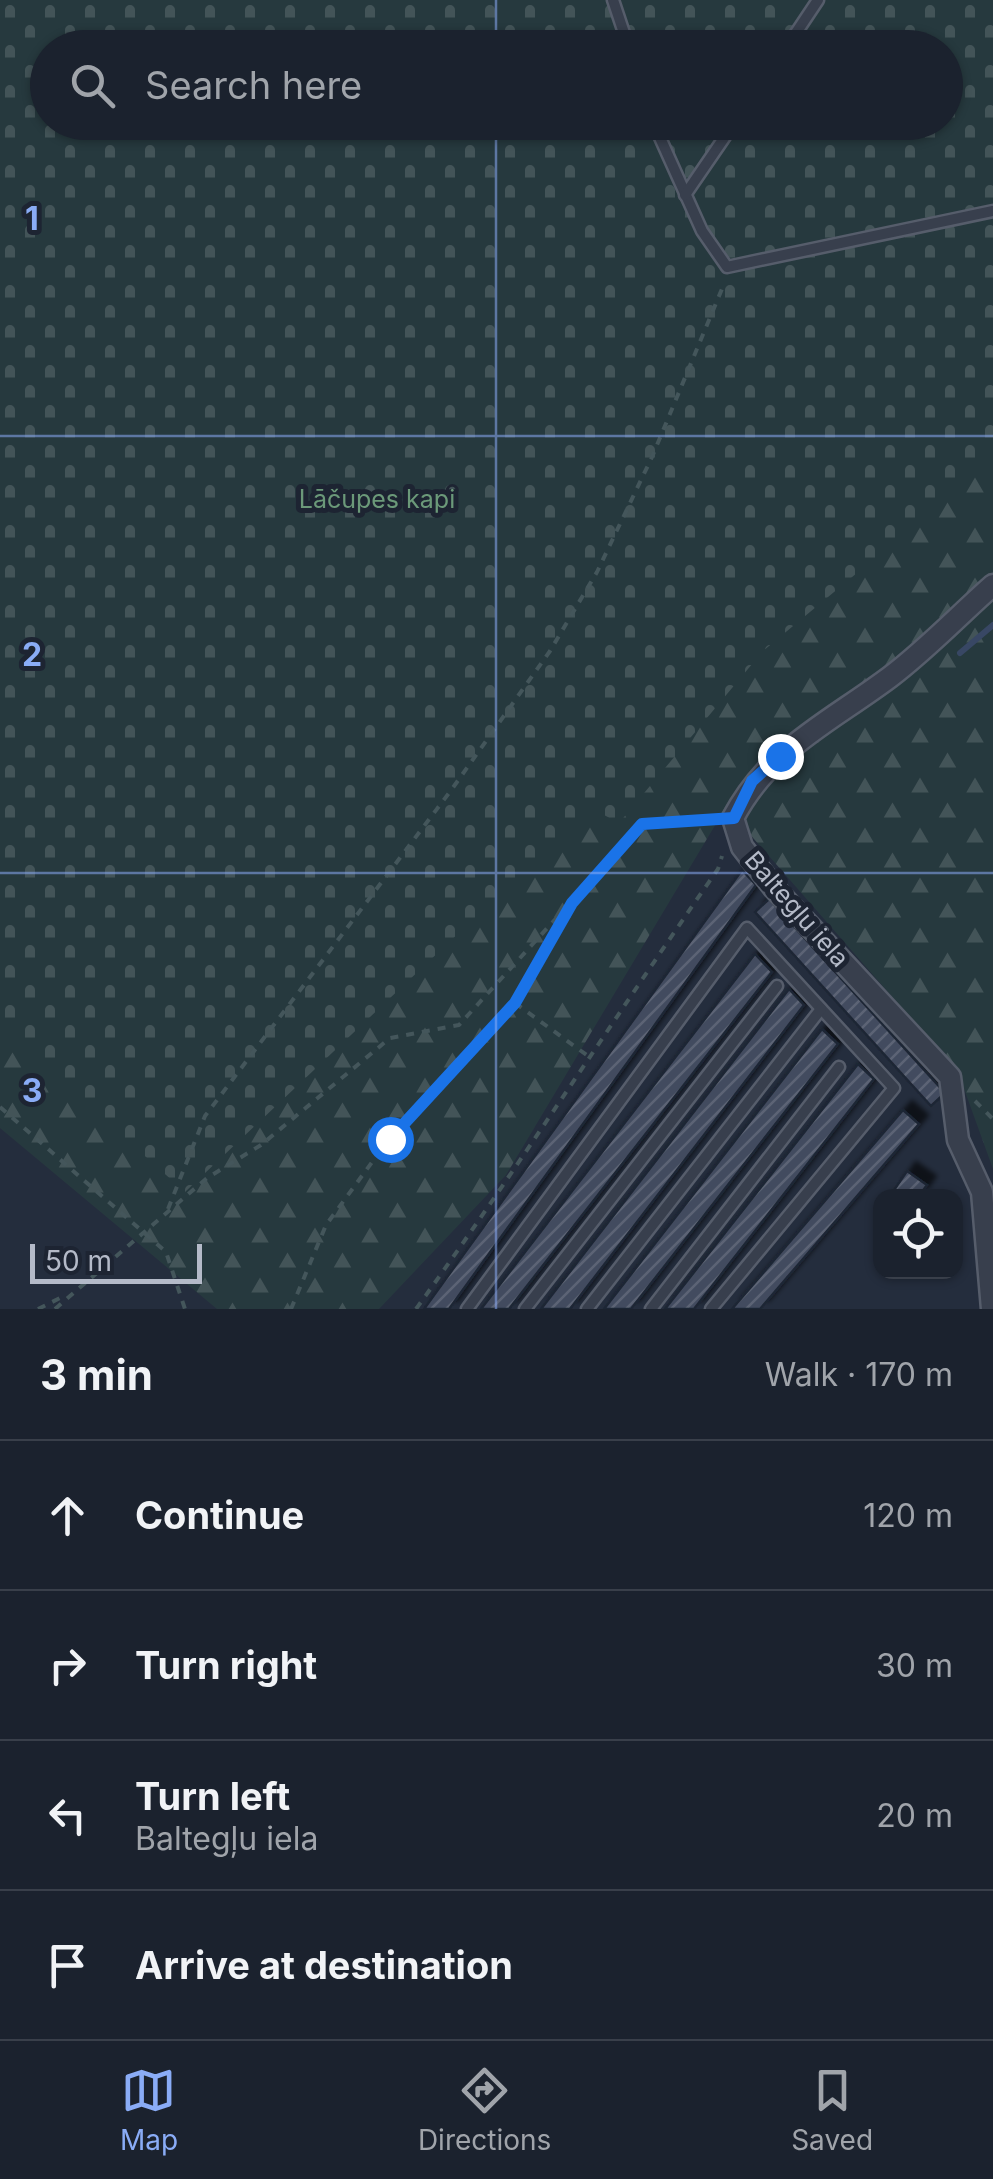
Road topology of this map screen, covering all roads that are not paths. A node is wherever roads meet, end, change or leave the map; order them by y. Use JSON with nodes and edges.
{"nodes":[{"id":1,"x":613,"y":0,"type":"edge"},
{"id":2,"x":818,"y":0,"type":"edge"},
{"id":3,"x":623,"y":30,"type":"edge"},
{"id":4,"x":798,"y":30,"type":"edge"},
{"id":5,"x":661,"y":140,"type":"edge"},
{"id":6,"x":723,"y":140,"type":"edge"},
{"id":7,"x":685,"y":195,"type":"junction"},
{"id":8,"x":993,"y":211,"type":"edge"},
{"id":9,"x":993,"y":585,"type":"edge"},
{"id":10,"x":777,"y":986,"type":"dead end"},
{"id":11,"x":821,"y":1009,"type":"junction"},
{"id":12,"x":838,"y":1067,"type":"dead end"},
{"id":13,"x":467,"y":1309,"type":"edge"},
{"id":14,"x":525,"y":1309,"type":"edge"},
{"id":15,"x":587,"y":1309,"type":"edge"},
{"id":16,"x":651,"y":1309,"type":"edge"},
{"id":17,"x":711,"y":1309,"type":"edge"},
{"id":18,"x":992,"y":1309,"type":"edge"}],
"edges":[{"from":1,"to":3,"type":"lane"},
{"from":2,"to":4,"type":"lane"},
{"from":5,"to":7,"type":"lane"},
{"from":6,"to":7,"type":"lane"},
{"from":7,"to":8,"type":"lane"},
{"from":9,"to":18,"type":"street","name":"Baltegļu iela"},
{"from":10,"to":14,"type":"lane"},
{"from":11,"to":13,"type":"lane"},
{"from":11,"to":15,"type":"lane"},
{"from":11,"to":17,"type":"lane"},
{"from":12,"to":16,"type":"lane"}]}
